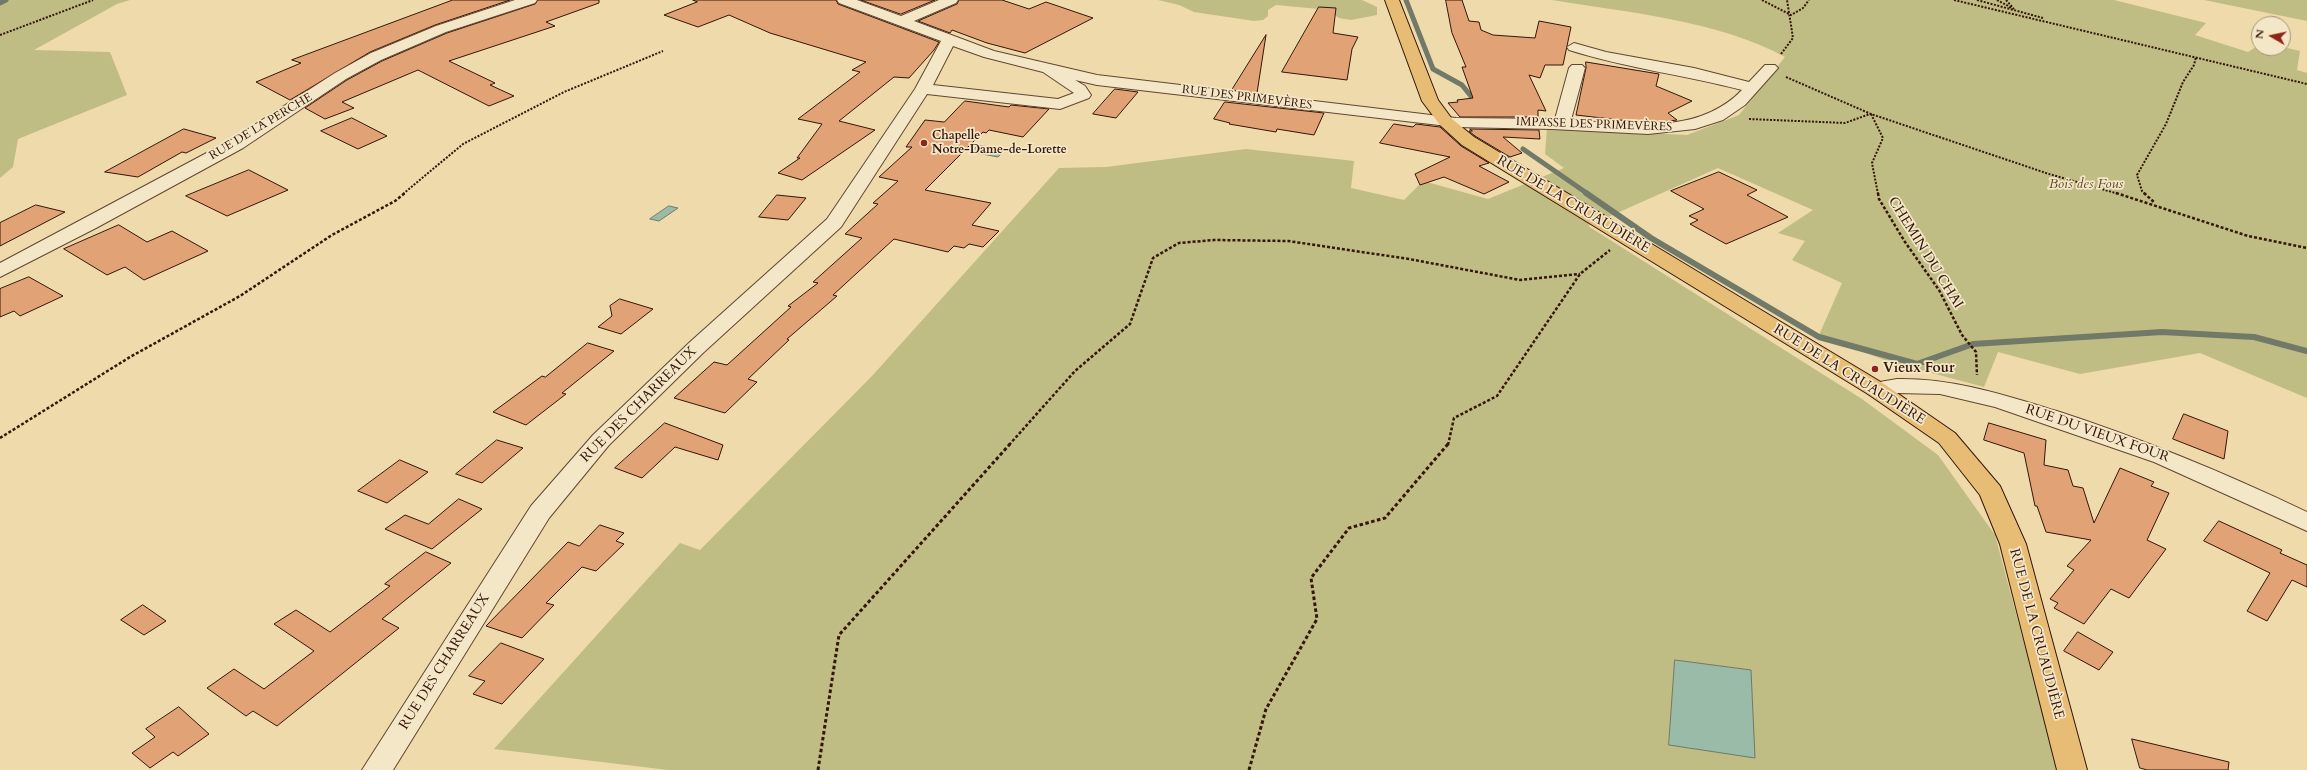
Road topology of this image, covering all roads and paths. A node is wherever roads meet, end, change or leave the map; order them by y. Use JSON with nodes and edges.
{"nodes":[{"id":1,"x":93,"y":0,"type":"edge"},
{"id":2,"x":530,"y":0,"type":"edge"},
{"id":3,"x":844,"y":0,"type":"edge"},
{"id":4,"x":951,"y":0,"type":"edge"},
{"id":5,"x":1392,"y":0,"type":"edge"},
{"id":6,"x":1762,"y":0,"type":"edge"},
{"id":7,"x":1787,"y":0,"type":"edge"},
{"id":8,"x":1809,"y":0,"type":"edge"},
{"id":9,"x":1954,"y":0,"type":"edge"},
{"id":10,"x":1977,"y":0,"type":"edge"},
{"id":11,"x":1997,"y":0,"type":"edge"},
{"id":12,"x":2006,"y":0,"type":"edge"},
{"id":13,"x":508,"y":2,"type":"edge"},
{"id":14,"x":2016,"y":10,"type":"junction"},
{"id":15,"x":1791,"y":15,"type":"junction"},
{"id":16,"x":902,"y":22,"type":"junction"},
{"id":17,"x":2064,"y":25,"type":"junction"},
{"id":18,"x":0,"y":35,"type":"edge"},
{"id":19,"x":949,"y":40,"type":"junction"},
{"id":20,"x":1574,"y":47,"type":"dead end"},
{"id":21,"x":663,"y":51,"type":"dead end"},
{"id":22,"x":2196,"y":56,"type":"junction"},
{"id":23,"x":1577,"y":68,"type":"dead end"},
{"id":24,"x":1770,"y":68,"type":"junction"},
{"id":25,"x":1048,"y":69,"type":"junction"},
{"id":26,"x":2307,"y":84,"type":"edge"},
{"id":27,"x":1752,"y":88,"type":"junction"},
{"id":28,"x":923,"y":89,"type":"junction"},
{"id":29,"x":1871,"y":114,"type":"junction"},
{"id":30,"x":1718,"y":116,"type":"junction"},
{"id":31,"x":1446,"y":122,"type":"junction"},
{"id":32,"x":1562,"y":124,"type":"junction"},
{"id":33,"x":2155,"y":204,"type":"junction"},
{"id":34,"x":1626,"y":237,"type":"junction"},
{"id":35,"x":2307,"y":248,"type":"edge"},
{"id":36,"x":0,"y":271,"type":"edge"},
{"id":37,"x":1580,"y":274,"type":"junction"},
{"id":38,"x":1876,"y":389,"type":"junction"},
{"id":39,"x":1978,"y":394,"type":"junction"},
{"id":40,"x":0,"y":438,"type":"edge"},
{"id":41,"x":2307,"y":522,"type":"edge"},
{"id":42,"x":377,"y":770,"type":"edge"},
{"id":43,"x":818,"y":770,"type":"edge"},
{"id":44,"x":1249,"y":770,"type":"edge"},
{"id":45,"x":2072,"y":770,"type":"edge"}],
"edges":[{"from":1,"to":18,"type":"path"},
{"from":2,"to":13,"type":"street","name":"RUE DE LA PERCHE"},
{"from":3,"to":16,"type":"street","name":"RUE DES PRIMEVÈRES"},
{"from":4,"to":16,"type":"street"},
{"from":5,"to":31,"type":"main road","name":"RUE DE LA CRUAUDIÈRE"},
{"from":6,"to":15,"type":"path"},
{"from":7,"to":15,"type":"path"},
{"from":8,"to":15,"type":"path"},
{"from":9,"to":17,"type":"path"},
{"from":10,"to":14,"type":"path"},
{"from":11,"to":14,"type":"path"},
{"from":12,"to":14,"type":"path"},
{"from":13,"to":36,"type":"street","name":"RUE DE LA PERCHE"},
{"from":14,"to":17,"type":"path"},
{"from":15,"to":24,"type":"path"},
{"from":16,"to":19,"type":"street","name":"RUE DES PRIMEVÈRES"},
{"from":17,"to":22,"type":"path"},
{"from":19,"to":25,"type":"street","name":"RUE DES PRIMEVÈRES"},
{"from":19,"to":28,"type":"street","name":"RUE DES CHARREAUX"},
{"from":20,"to":27,"type":"street"},
{"from":21,"to":40,"type":"path"},
{"from":22,"to":26,"type":"path"},
{"from":22,"to":33,"type":"path"},
{"from":23,"to":32,"type":"street"},
{"from":24,"to":27,"type":"street","name":"IMPASSE DES PRIMEVÈRES"},
{"from":24,"to":29,"type":"path"},
{"from":25,"to":28,"type":"street"},
{"from":25,"to":31,"type":"street","name":"RUE DES PRIMEVÈRES"},
{"from":27,"to":30,"type":"street","name":"IMPASSE DES PRIMEVÈRES"},
{"from":28,"to":42,"type":"street","name":"RUE DES CHARREAUX"},
{"from":29,"to":30,"type":"path"},
{"from":29,"to":33,"type":"path"},
{"from":29,"to":39,"type":"path","name":"CHEMIN DU CHAI"},
{"from":30,"to":32,"type":"street","name":"IMPASSE DES PRIMEVÈRES"},
{"from":31,"to":32,"type":"street","name":"IMPASSE DES PRIMEVÈRES"},
{"from":31,"to":34,"type":"main road","name":"RUE DE LA CRUAUDIÈRE"},
{"from":33,"to":35,"type":"path"},
{"from":34,"to":37,"type":"path"},
{"from":34,"to":38,"type":"main road","name":"RUE DE LA CRUAUDIÈRE"},
{"from":37,"to":43,"type":"path"},
{"from":37,"to":44,"type":"path"},
{"from":38,"to":39,"type":"street","name":"RUE DU VIEUX FOUR"},
{"from":38,"to":45,"type":"main road","name":"RUE DE LA CRUAUDIÈRE"},
{"from":39,"to":41,"type":"street","name":"RUE DU VIEUX FOUR"}]}
